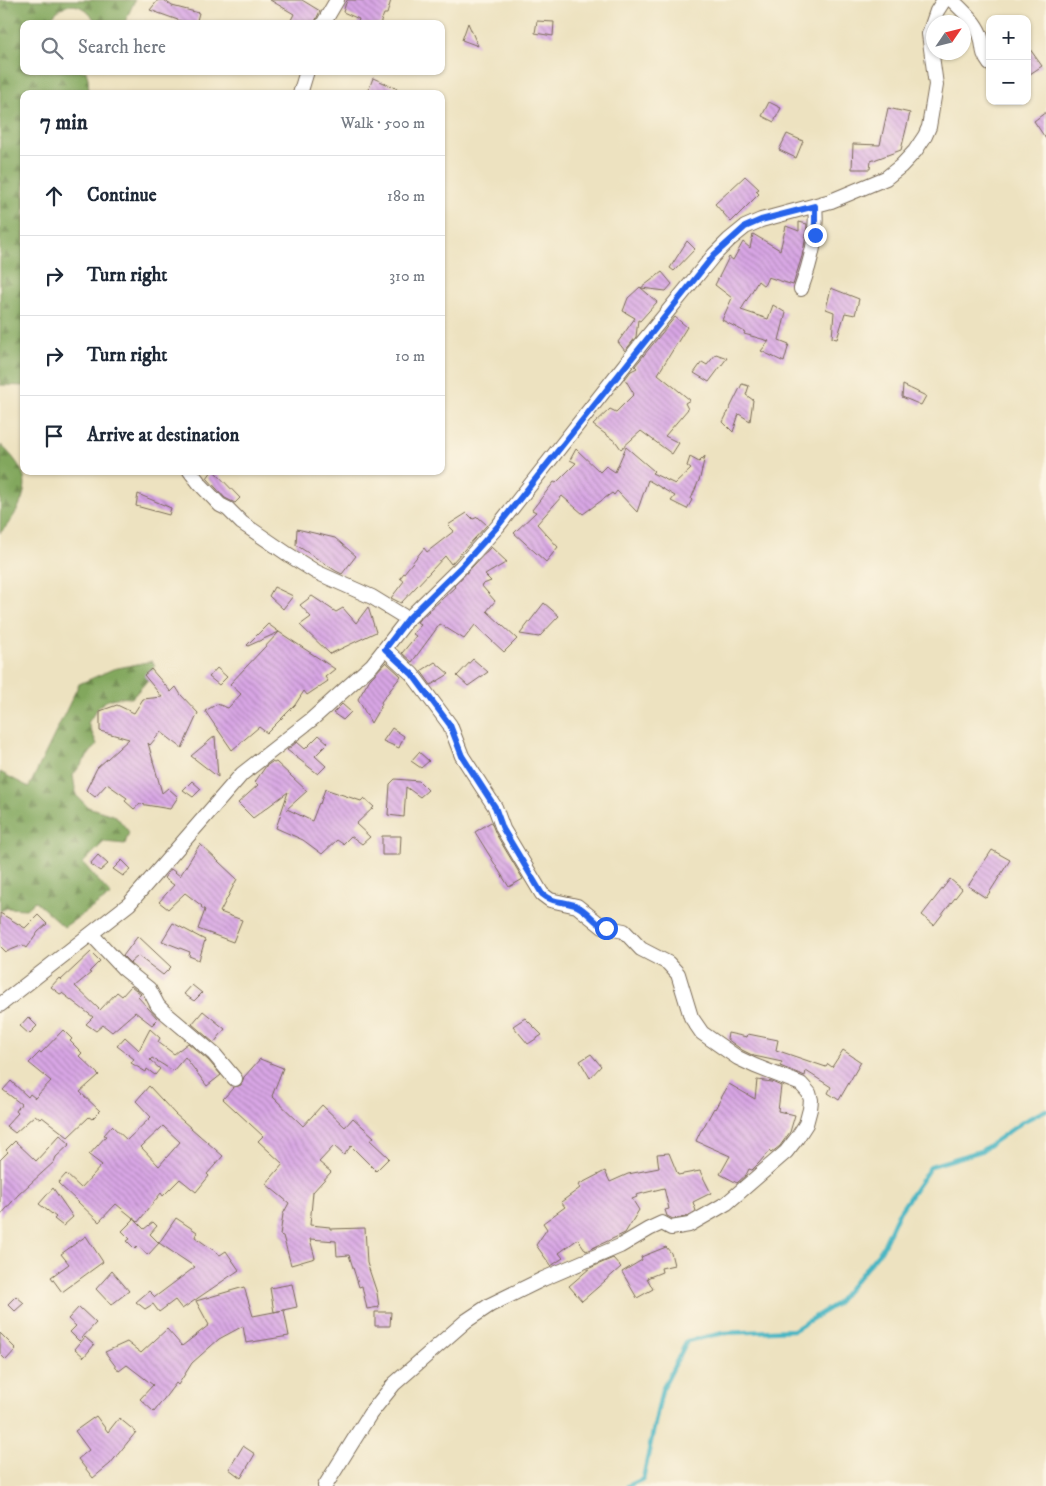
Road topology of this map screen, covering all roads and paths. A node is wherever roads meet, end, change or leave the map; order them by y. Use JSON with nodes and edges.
{"nodes":[{"id":1,"x":337,"y":0,"type":"edge"},
{"id":2,"x":952,"y":0,"type":"edge"},
{"id":3,"x":941,"y":6,"type":"edge"},
{"id":4,"x":325,"y":20,"type":"edge"},
{"id":5,"x":988,"y":60,"type":"edge"},
{"id":6,"x":306,"y":75,"type":"edge"},
{"id":7,"x":301,"y":90,"type":"edge"},
{"id":8,"x":815,"y":206,"type":"junction"},
{"id":9,"x":801,"y":289,"type":"dead end"},
{"id":10,"x":193,"y":475,"type":"edge"},
{"id":11,"x":408,"y":619,"type":"junction"},
{"id":12,"x":385,"y":649,"type":"junction"},
{"id":13,"x":92,"y":934,"type":"junction"},
{"id":14,"x":0,"y":1004,"type":"edge"},
{"id":15,"x":234,"y":1079,"type":"dead end"},
{"id":16,"x":325,"y":1486,"type":"edge"}],
"edges":[{"from":1,"to":4,"type":"street"},
{"from":2,"to":5,"type":"street"},
{"from":3,"to":8,"type":"street"},
{"from":6,"to":7,"type":"street"},
{"from":8,"to":9,"type":"street"},
{"from":8,"to":11,"type":"street"},
{"from":10,"to":11,"type":"street"},
{"from":11,"to":12,"type":"street"},
{"from":12,"to":13,"type":"street"},
{"from":12,"to":16,"type":"street"},
{"from":13,"to":14,"type":"street"},
{"from":13,"to":15,"type":"street"}]}
